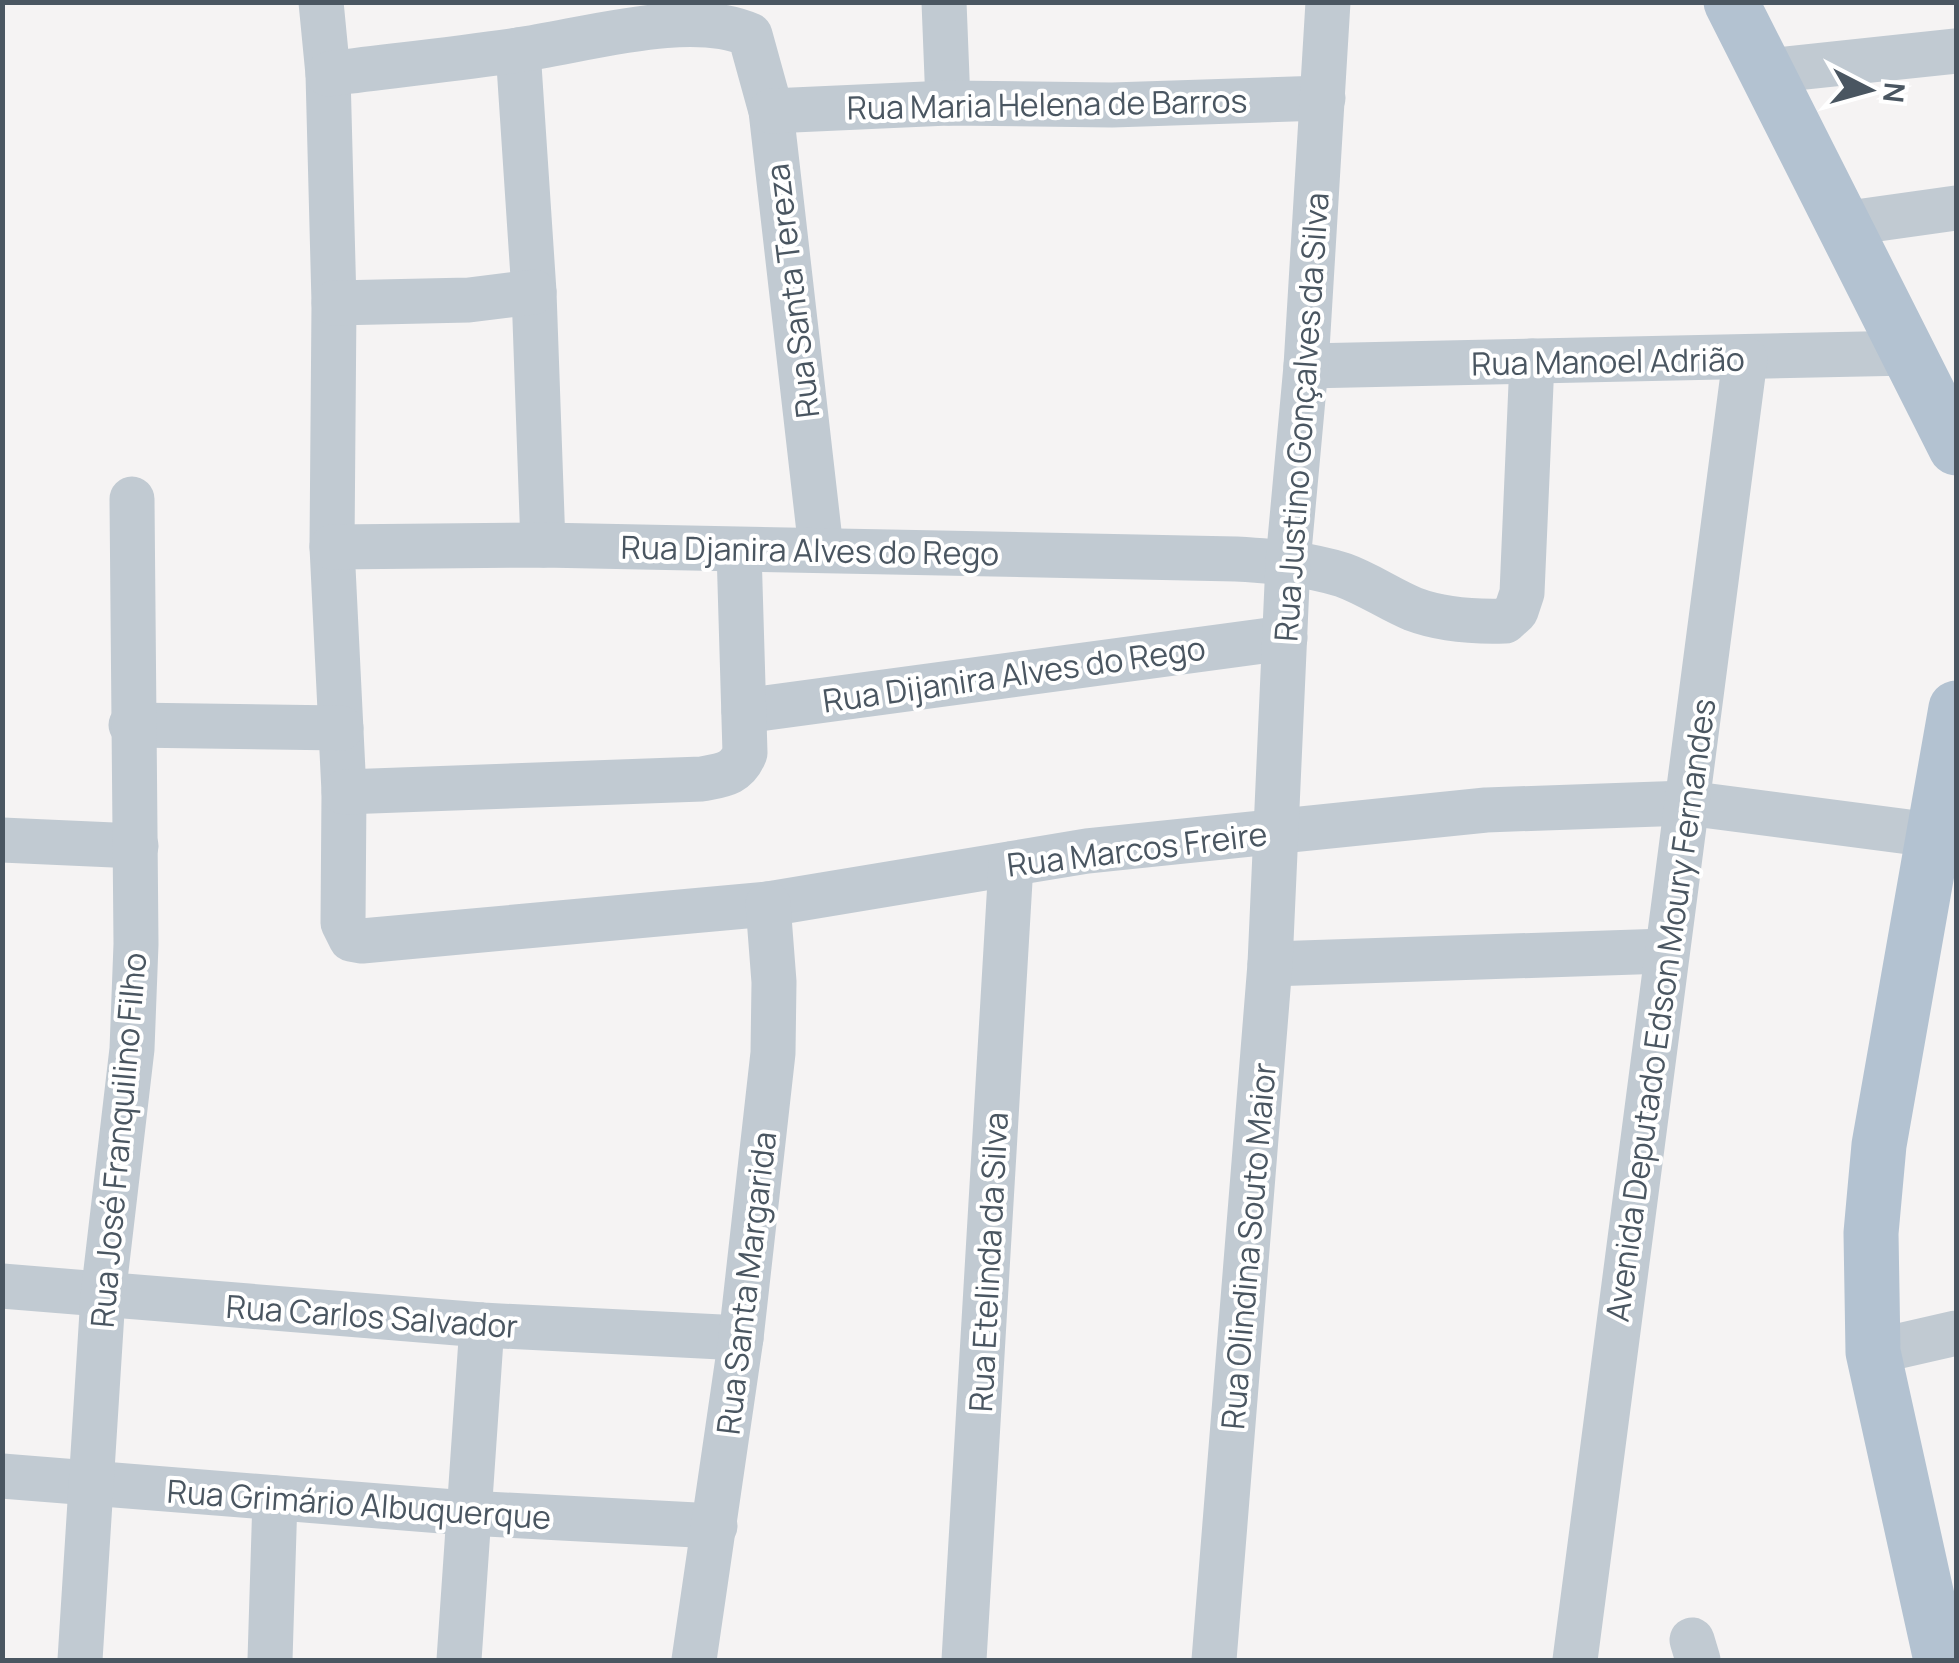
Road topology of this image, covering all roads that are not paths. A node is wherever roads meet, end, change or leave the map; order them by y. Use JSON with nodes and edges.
{"nodes":[{"id":1,"x":321,"y":2,"type":"edge"},
{"id":2,"x":944,"y":2,"type":"edge"},
{"id":3,"x":1328,"y":2,"type":"edge"},
{"id":4,"x":1732,"y":2,"type":"edge"},
{"id":5,"x":518,"y":50,"type":"junction"},
{"id":6,"x":1956,"y":51,"type":"edge"},
{"id":7,"x":1766,"y":72,"type":"junction"},
{"id":8,"x":328,"y":74,"type":"junction"},
{"id":9,"x":1324,"y":98,"type":"junction"},
{"id":10,"x":948,"y":103,"type":"junction"},
{"id":11,"x":771,"y":111,"type":"junction"},
{"id":12,"x":1956,"y":208,"type":"edge"},
{"id":13,"x":1842,"y":224,"type":"junction"},
{"id":14,"x":534,"y":292,"type":"junction"},
{"id":15,"x":334,"y":304,"type":"junction"},
{"id":16,"x":1911,"y":354,"type":"junction"},
{"id":17,"x":1744,"y":359,"type":"junction"},
{"id":18,"x":1532,"y":361,"type":"junction"},
{"id":19,"x":1306,"y":366,"type":"junction"},
{"id":20,"x":1956,"y":448,"type":"edge"},
{"id":21,"x":132,"y":499,"type":"dead end"},
{"id":22,"x":543,"y":545,"type":"junction"},
{"id":23,"x":332,"y":547,"type":"junction"},
{"id":24,"x":740,"y":550,"type":"junction"},
{"id":25,"x":821,"y":550,"type":"junction"},
{"id":26,"x":1288,"y":562,"type":"junction"},
{"id":27,"x":1285,"y":638,"type":"junction"},
{"id":28,"x":1956,"y":708,"type":"edge"},
{"id":29,"x":744,"y":710,"type":"junction"},
{"id":30,"x":132,"y":725,"type":"junction"},
{"id":31,"x":341,"y":728,"type":"junction"},
{"id":32,"x":344,"y":792,"type":"junction"},
{"id":33,"x":1687,"y":803,"type":"junction"},
{"id":34,"x":1278,"y":831,"type":"junction"},
{"id":35,"x":1932,"y":835,"type":"junction"},
{"id":36,"x":2,"y":840,"type":"edge"},
{"id":37,"x":136,"y":846,"type":"junction"},
{"id":38,"x":1011,"y":864,"type":"junction"},
{"id":39,"x":768,"y":904,"type":"junction"},
{"id":40,"x":1666,"y":950,"type":"junction"},
{"id":41,"x":1270,"y":964,"type":"junction"},
{"id":42,"x":2,"y":1286,"type":"edge"},
{"id":43,"x":103,"y":1296,"type":"junction"},
{"id":44,"x":482,"y":1325,"type":"junction"},
{"id":45,"x":1956,"y":1333,"type":"edge"},
{"id":46,"x":741,"y":1338,"type":"junction"},
{"id":47,"x":1873,"y":1352,"type":"junction"},
{"id":48,"x":2,"y":1476,"type":"edge"},
{"id":49,"x":92,"y":1484,"type":"junction"},
{"id":50,"x":275,"y":1498,"type":"junction"},
{"id":51,"x":467,"y":1513,"type":"junction"},
{"id":52,"x":715,"y":1526,"type":"junction"},
{"id":53,"x":80,"y":1660,"type":"edge"},
{"id":54,"x":270,"y":1660,"type":"edge"},
{"id":55,"x":459,"y":1660,"type":"edge"},
{"id":56,"x":694,"y":1660,"type":"edge"},
{"id":57,"x":964,"y":1660,"type":"edge"},
{"id":58,"x":1214,"y":1660,"type":"edge"},
{"id":59,"x":1575,"y":1660,"type":"edge"},
{"id":60,"x":1941,"y":1660,"type":"edge"}],
"edges":[{"from":1,"to":8,"type":"street"},
{"from":2,"to":10,"type":"street"},
{"from":3,"to":9,"type":"street","name":"Rua Justino Gonçalves da Silva"},
{"from":4,"to":7,"type":"main road"},
{"from":5,"to":8,"type":"street"},
{"from":5,"to":11,"type":"street","name":"Rua Santa Tereza"},
{"from":5,"to":14,"type":"street"},
{"from":6,"to":7,"type":"street"},
{"from":7,"to":13,"type":"main road"},
{"from":8,"to":15,"type":"street"},
{"from":9,"to":10,"type":"street","name":"Rua Maria Helena de Barros"},
{"from":9,"to":19,"type":"street","name":"Rua Justino Gonçalves da Silva"},
{"from":10,"to":11,"type":"street","name":"Rua Maria Helena de Barros"},
{"from":11,"to":25,"type":"street","name":"Rua Santa Tereza"},
{"from":12,"to":13,"type":"street"},
{"from":13,"to":16,"type":"main road"},
{"from":14,"to":15,"type":"street"},
{"from":14,"to":22,"type":"street"},
{"from":15,"to":23,"type":"street"},
{"from":16,"to":17,"type":"street","name":"Rua Manoel Adrião"},
{"from":16,"to":20,"type":"main road"},
{"from":17,"to":18,"type":"street","name":"Rua Manoel Adrião"},
{"from":17,"to":33,"type":"street","name":"Avenida Deputado Edson Moury Fernandes"},
{"from":18,"to":19,"type":"street","name":"Rua Manoel Adrião"},
{"from":18,"to":26,"type":"street","name":"Rua Djanira Alves do Rego"},
{"from":19,"to":26,"type":"street","name":"Rua Justino Gonçalves da Silva"},
{"from":21,"to":30,"type":"street","name":"Rua José Franquilino Filho"},
{"from":22,"to":23,"type":"street","name":"Rua Djanira Alves do Rego"},
{"from":22,"to":24,"type":"street","name":"Rua Djanira Alves do Rego"},
{"from":23,"to":31,"type":"street"},
{"from":24,"to":25,"type":"street","name":"Rua Djanira Alves do Rego"},
{"from":24,"to":29,"type":"street"},
{"from":25,"to":26,"type":"street","name":"Rua Djanira Alves do Rego"},
{"from":26,"to":27,"type":"street","name":"Rua Justino Gonçalves da Silva"},
{"from":27,"to":29,"type":"street","name":"Rua Dijanira Alves do Rego"},
{"from":27,"to":34,"type":"street","name":"Rua Justino Gonçalves da Silva"},
{"from":28,"to":35,"type":"main road"},
{"from":29,"to":32,"type":"street"},
{"from":30,"to":31,"type":"street"},
{"from":30,"to":37,"type":"street","name":"Rua José Franquilino Filho"},
{"from":31,"to":32,"type":"street"},
{"from":32,"to":39,"type":"street","name":"Rua Marcos Freire"},
{"from":33,"to":34,"type":"street","name":"Rua Marcos Freire"},
{"from":33,"to":35,"type":"street","name":"Rua Marcos Freire"},
{"from":33,"to":40,"type":"street","name":"Avenida Deputado Edson Moury Fernandes"},
{"from":34,"to":38,"type":"street","name":"Rua Marcos Freire"},
{"from":34,"to":41,"type":"street","name":"Rua Olindina Souto Maior"},
{"from":35,"to":47,"type":"main road"},
{"from":36,"to":37,"type":"street"},
{"from":37,"to":43,"type":"street","name":"Rua José Franquilino Filho"},
{"from":38,"to":39,"type":"street","name":"Rua Marcos Freire"},
{"from":38,"to":57,"type":"street","name":"Rua Etelinda da Silva"},
{"from":39,"to":46,"type":"street","name":"Rua Santa Margarida"},
{"from":40,"to":41,"type":"street"},
{"from":40,"to":59,"type":"street","name":"Avenida Deputado Edson Moury Fernandes"},
{"from":41,"to":58,"type":"street","name":"Rua Olindina Souto Maior"},
{"from":42,"to":43,"type":"street","name":"Rua Carlos Salvador"},
{"from":43,"to":44,"type":"street","name":"Rua Carlos Salvador"},
{"from":43,"to":49,"type":"street","name":"Rua José Franquilino Filho"},
{"from":44,"to":46,"type":"street","name":"Rua Carlos Salvador"},
{"from":44,"to":51,"type":"street"},
{"from":45,"to":47,"type":"street"},
{"from":46,"to":52,"type":"street","name":"Rua Santa Margarida"},
{"from":47,"to":60,"type":"main road"},
{"from":48,"to":49,"type":"street","name":"Rua Grimário Albuquerque"},
{"from":49,"to":50,"type":"street","name":"Rua Grimário Albuquerque"},
{"from":49,"to":53,"type":"street","name":"Rua José Franquilino Filho"},
{"from":50,"to":51,"type":"street","name":"Rua Grimário Albuquerque"},
{"from":50,"to":54,"type":"street"},
{"from":51,"to":52,"type":"street","name":"Rua Grimário Albuquerque"},
{"from":51,"to":55,"type":"street"},
{"from":52,"to":56,"type":"street","name":"Rua Santa Margarida"}]}
